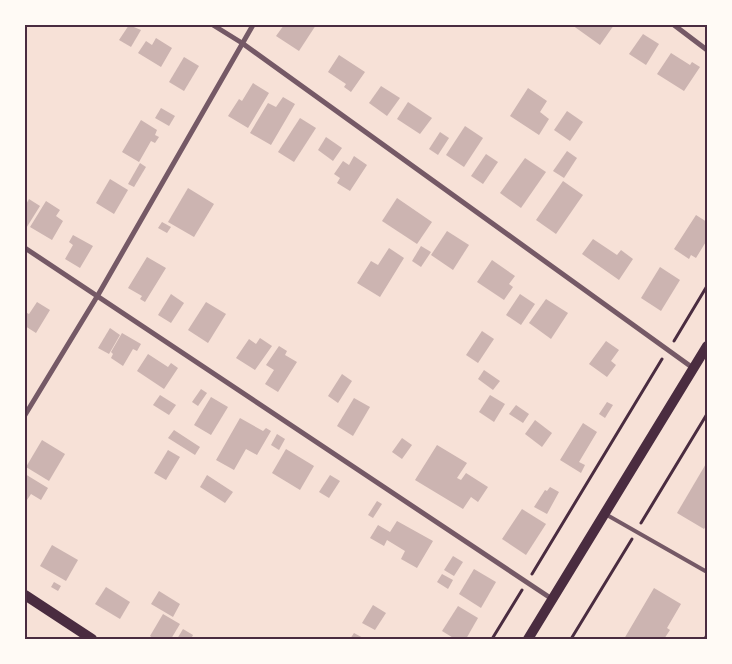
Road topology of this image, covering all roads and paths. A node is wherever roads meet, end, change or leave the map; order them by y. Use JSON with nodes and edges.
{"nodes":[{"id":1,"x":213,"y":25,"type":"edge"},
{"id":2,"x":252,"y":25,"type":"edge"},
{"id":3,"x":674,"y":25,"type":"edge"},
{"id":4,"x":242,"y":43,"type":"junction"},
{"id":5,"x":707,"y":50,"type":"edge"},
{"id":6,"x":25,"y":248,"type":"edge"},
{"id":7,"x":707,"y":286,"type":"edge"},
{"id":8,"x":98,"y":295,"type":"junction"},
{"id":9,"x":707,"y":346,"type":"edge"},
{"id":10,"x":668,"y":350,"type":"junction"},
{"id":11,"x":694,"y":368,"type":"junction"},
{"id":12,"x":25,"y":415,"type":"edge"},
{"id":13,"x":605,"y":513,"type":"junction"},
{"id":14,"x":707,"y":572,"type":"edge"},
{"id":15,"x":527,"y":582,"type":"junction"},
{"id":16,"x":25,"y":595,"type":"edge"},
{"id":17,"x":552,"y":599,"type":"junction"},
{"id":18,"x":707,"y":636,"type":"edge"},
{"id":19,"x":92,"y":639,"type":"edge"},
{"id":20,"x":492,"y":639,"type":"edge"},
{"id":21,"x":528,"y":639,"type":"edge"},
{"id":22,"x":705,"y":639,"type":"edge"}],
"edges":[{"from":1,"to":4,"type":"street"},
{"from":2,"to":4,"type":"street"},
{"from":3,"to":5,"type":"street"},
{"from":4,"to":8,"type":"street"},
{"from":4,"to":10,"type":"street"},
{"from":6,"to":8,"type":"street"},
{"from":7,"to":10,"type":"path"},
{"from":8,"to":12,"type":"street"},
{"from":8,"to":15,"type":"street"},
{"from":9,"to":11,"type":"main road"},
{"from":10,"to":11,"type":"street"},
{"from":10,"to":15,"type":"path"},
{"from":11,"to":13,"type":"main road"},
{"from":13,"to":14,"type":"lane"},
{"from":13,"to":17,"type":"main road"},
{"from":15,"to":17,"type":"street"},
{"from":15,"to":20,"type":"path"},
{"from":16,"to":19,"type":"main road"},
{"from":17,"to":21,"type":"main road"},
{"from":18,"to":22,"type":"lane"}]}
